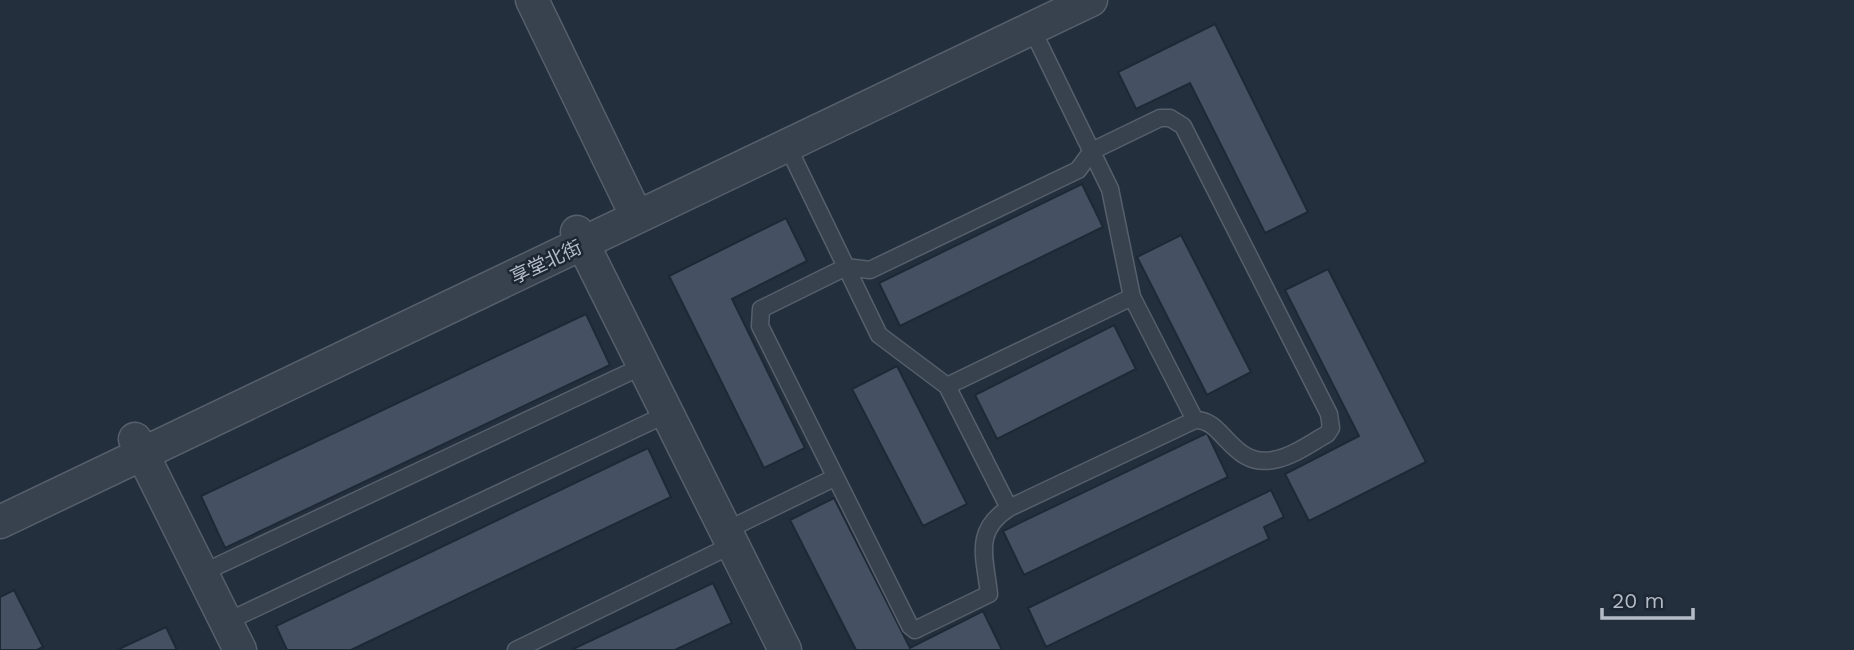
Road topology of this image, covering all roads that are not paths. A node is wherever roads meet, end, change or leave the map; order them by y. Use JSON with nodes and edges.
{"nodes":[{"id":1,"x":531,"y":0,"type":"edge"},
{"id":2,"x":1062,"y":0,"type":"edge"},
{"id":3,"x":1091,"y":0,"type":"edge"},
{"id":4,"x":1029,"y":23,"type":"junction"},
{"id":5,"x":785,"y":140,"type":"junction"},
{"id":6,"x":1092,"y":151,"type":"junction"},
{"id":7,"x":635,"y":212,"type":"junction"},
{"id":8,"x":581,"y":238,"type":"junction"},
{"id":9,"x":846,"y":267,"type":"junction"},
{"id":10,"x":1132,"y":297,"type":"junction"},
{"id":11,"x":645,"y":365,"type":"junction"},
{"id":12,"x":947,"y":386,"type":"junction"},
{"id":13,"x":669,"y":413,"type":"junction"},
{"id":14,"x":1195,"y":420,"type":"junction"},
{"id":15,"x":138,"y":446,"type":"junction"},
{"id":16,"x":834,"y":478,"type":"junction"},
{"id":17,"x":0,"y":503,"type":"edge"},
{"id":18,"x":1009,"y":508,"type":"junction"},
{"id":19,"x":0,"y":522,"type":"edge"},
{"id":20,"x":730,"y":537,"type":"junction"},
{"id":21,"x":202,"y":573,"type":"junction"},
{"id":22,"x":226,"y":622,"type":"junction"},
{"id":23,"x":240,"y":650,"type":"edge"},
{"id":24,"x":516,"y":650,"type":"edge"},
{"id":25,"x":785,"y":650,"type":"edge"}],
"edges":[{"from":1,"to":7,"type":"street"},
{"from":2,"to":4,"type":"street","name":"享堂北街"},
{"from":3,"to":4,"type":"street","name":"享堂北街"},
{"from":4,"to":5,"type":"street","name":"享堂北街"},
{"from":4,"to":6,"type":"lane"},
{"from":5,"to":7,"type":"street","name":"享堂北街"},
{"from":5,"to":9,"type":"lane"},
{"from":6,"to":9,"type":"lane"},
{"from":6,"to":10,"type":"lane"},
{"from":6,"to":14,"type":"lane"},
{"from":7,"to":8,"type":"street","name":"享堂北街"},
{"from":8,"to":11,"type":"street"},
{"from":8,"to":15,"type":"street","name":"享堂北街"},
{"from":9,"to":12,"type":"lane"},
{"from":9,"to":16,"type":"lane"},
{"from":10,"to":12,"type":"lane"},
{"from":10,"to":14,"type":"lane"},
{"from":11,"to":13,"type":"street"},
{"from":11,"to":21,"type":"lane"},
{"from":12,"to":18,"type":"lane"},
{"from":13,"to":20,"type":"street"},
{"from":13,"to":22,"type":"lane"},
{"from":14,"to":18,"type":"lane"},
{"from":15,"to":17,"type":"street","name":"享堂北街"},
{"from":15,"to":19,"type":"street","name":"享堂北街"},
{"from":15,"to":21,"type":"street"},
{"from":16,"to":18,"type":"lane"},
{"from":16,"to":20,"type":"lane"},
{"from":20,"to":24,"type":"lane"},
{"from":20,"to":25,"type":"street"},
{"from":21,"to":22,"type":"street"},
{"from":22,"to":23,"type":"street"}]}
